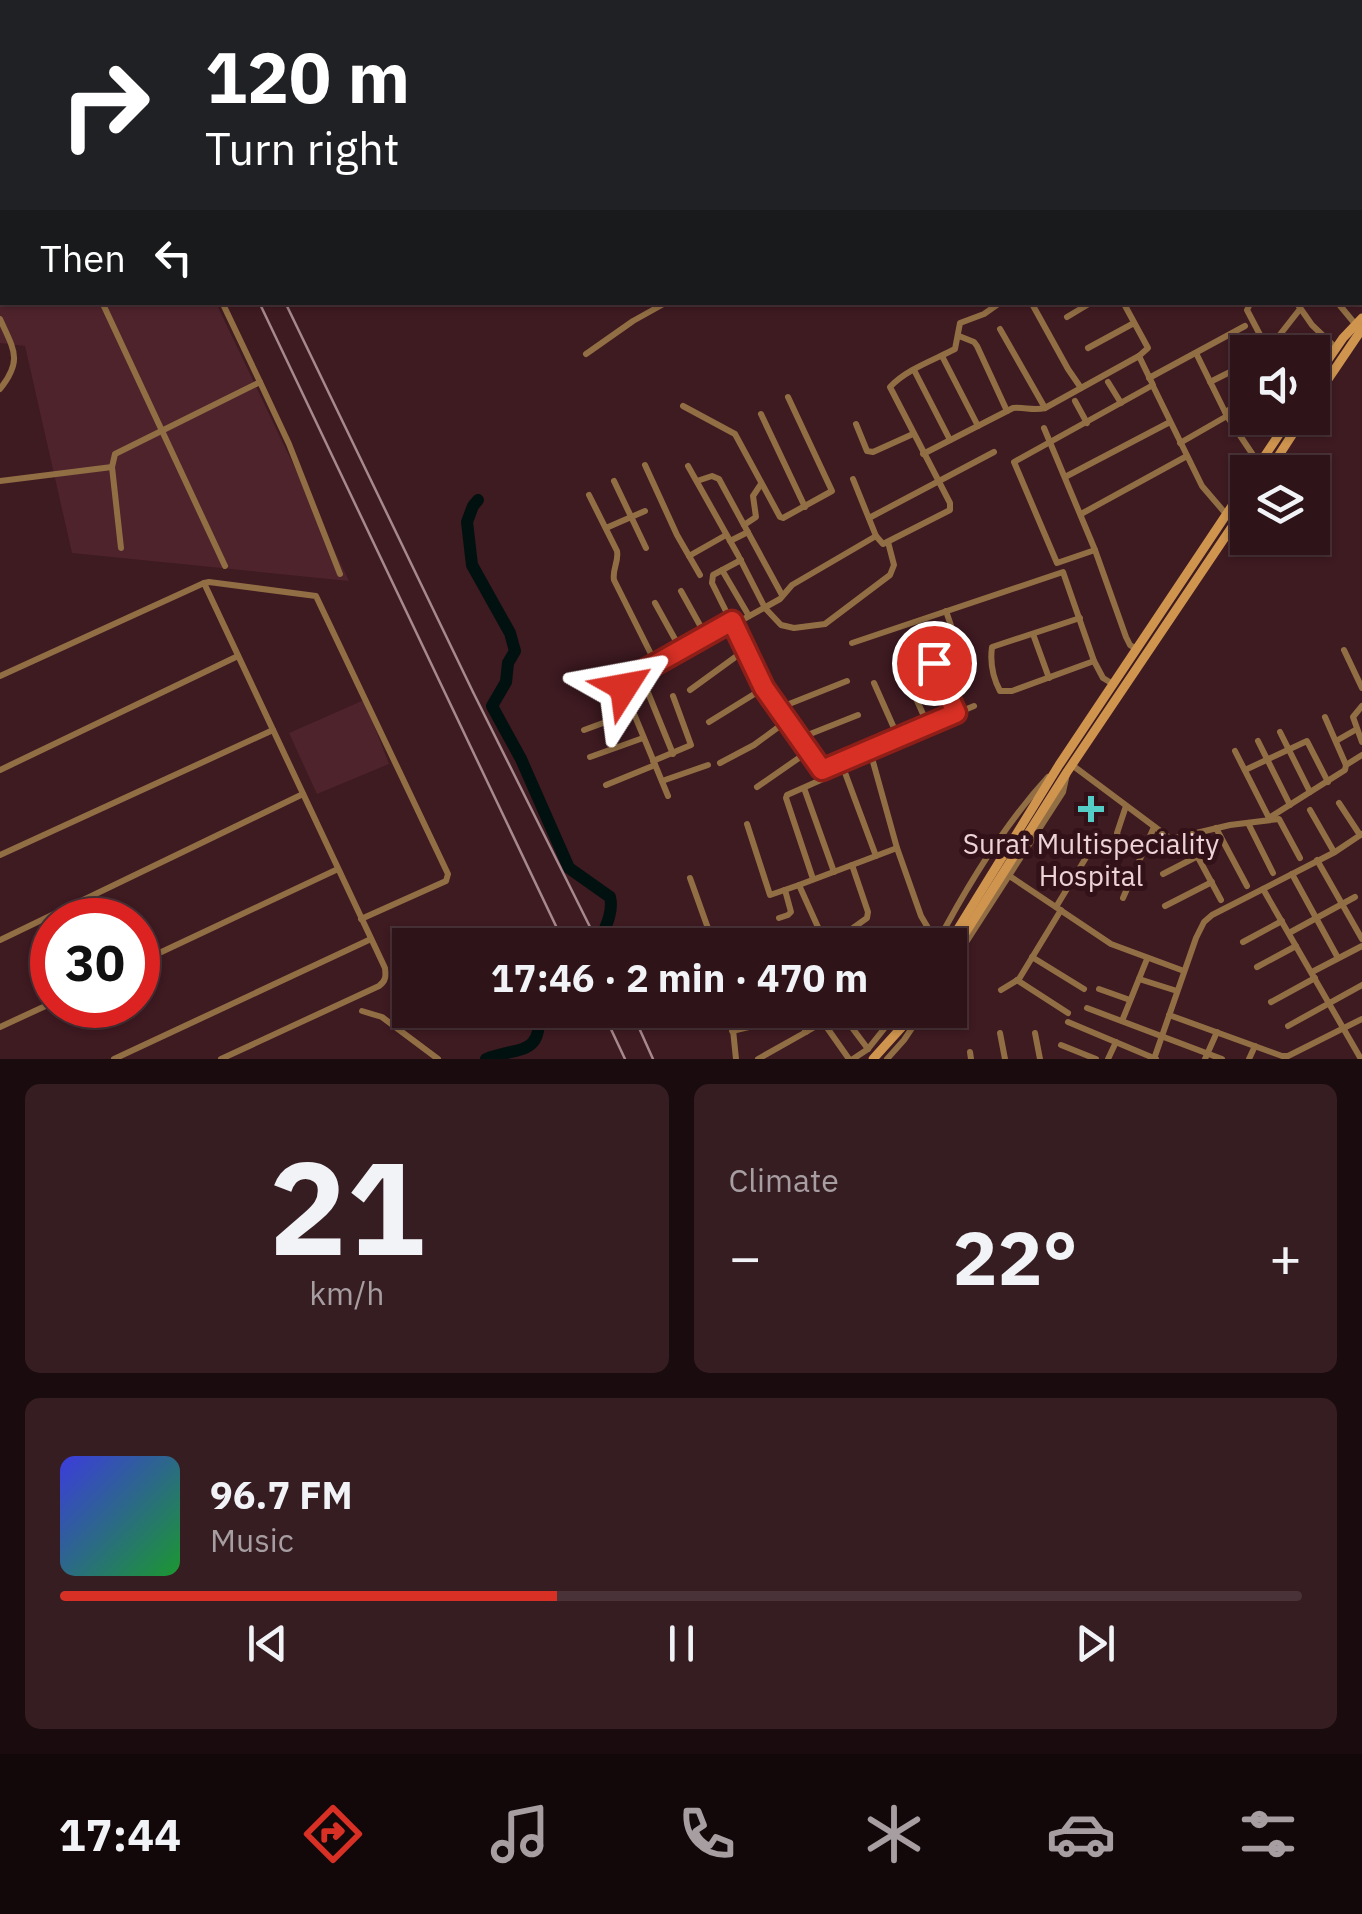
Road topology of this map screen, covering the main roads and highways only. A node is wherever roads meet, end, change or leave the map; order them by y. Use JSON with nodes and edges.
{"nodes":[{"id":1,"x":1360,"y":324,"type":"edge"},
{"id":2,"x":1330,"y":357,"type":"edge"},
{"id":3,"x":1330,"y":373,"type":"edge"},
{"id":4,"x":1230,"y":509,"type":"edge"},
{"id":5,"x":1226,"y":515,"type":"junction"},
{"id":6,"x":1230,"y":518,"type":"edge"},
{"id":7,"x":1230,"y":528,"type":"edge"},
{"id":8,"x":1191,"y":578,"type":"junction"},
{"id":9,"x":1128,"y":662,"type":"junction"},
{"id":10,"x":1138,"y":668,"type":"junction"},
{"id":11,"x":1066,"y":766,"type":"junction"},
{"id":12,"x":1007,"y":860,"type":"junction"},
{"id":13,"x":957,"y":928,"type":"edge"},
{"id":14,"x":967,"y":931,"type":"edge"},
{"id":15,"x":901,"y":1028,"type":"edge"},
{"id":16,"x":906,"y":1028,"type":"edge"},
{"id":17,"x":871,"y":1054,"type":"edge"},
{"id":18,"x":884,"y":1059,"type":"edge"}],
"edges":[{"from":1,"to":2,"type":"main road"},
{"from":1,"to":3,"type":"main road"},
{"from":4,"to":5,"type":"main road"},
{"from":5,"to":6,"type":"main road"},
{"from":5,"to":8,"type":"main road"},
{"from":7,"to":8,"type":"main road"},
{"from":8,"to":9,"type":"main road"},
{"from":8,"to":10,"type":"main road"},
{"from":9,"to":10,"type":"main road"},
{"from":9,"to":11,"type":"main road"},
{"from":10,"to":11,"type":"main road"},
{"from":11,"to":12,"type":"main road"},
{"from":12,"to":13,"type":"main road"},
{"from":12,"to":14,"type":"main road"},
{"from":15,"to":17,"type":"main road"},
{"from":16,"to":18,"type":"main road"}]}
